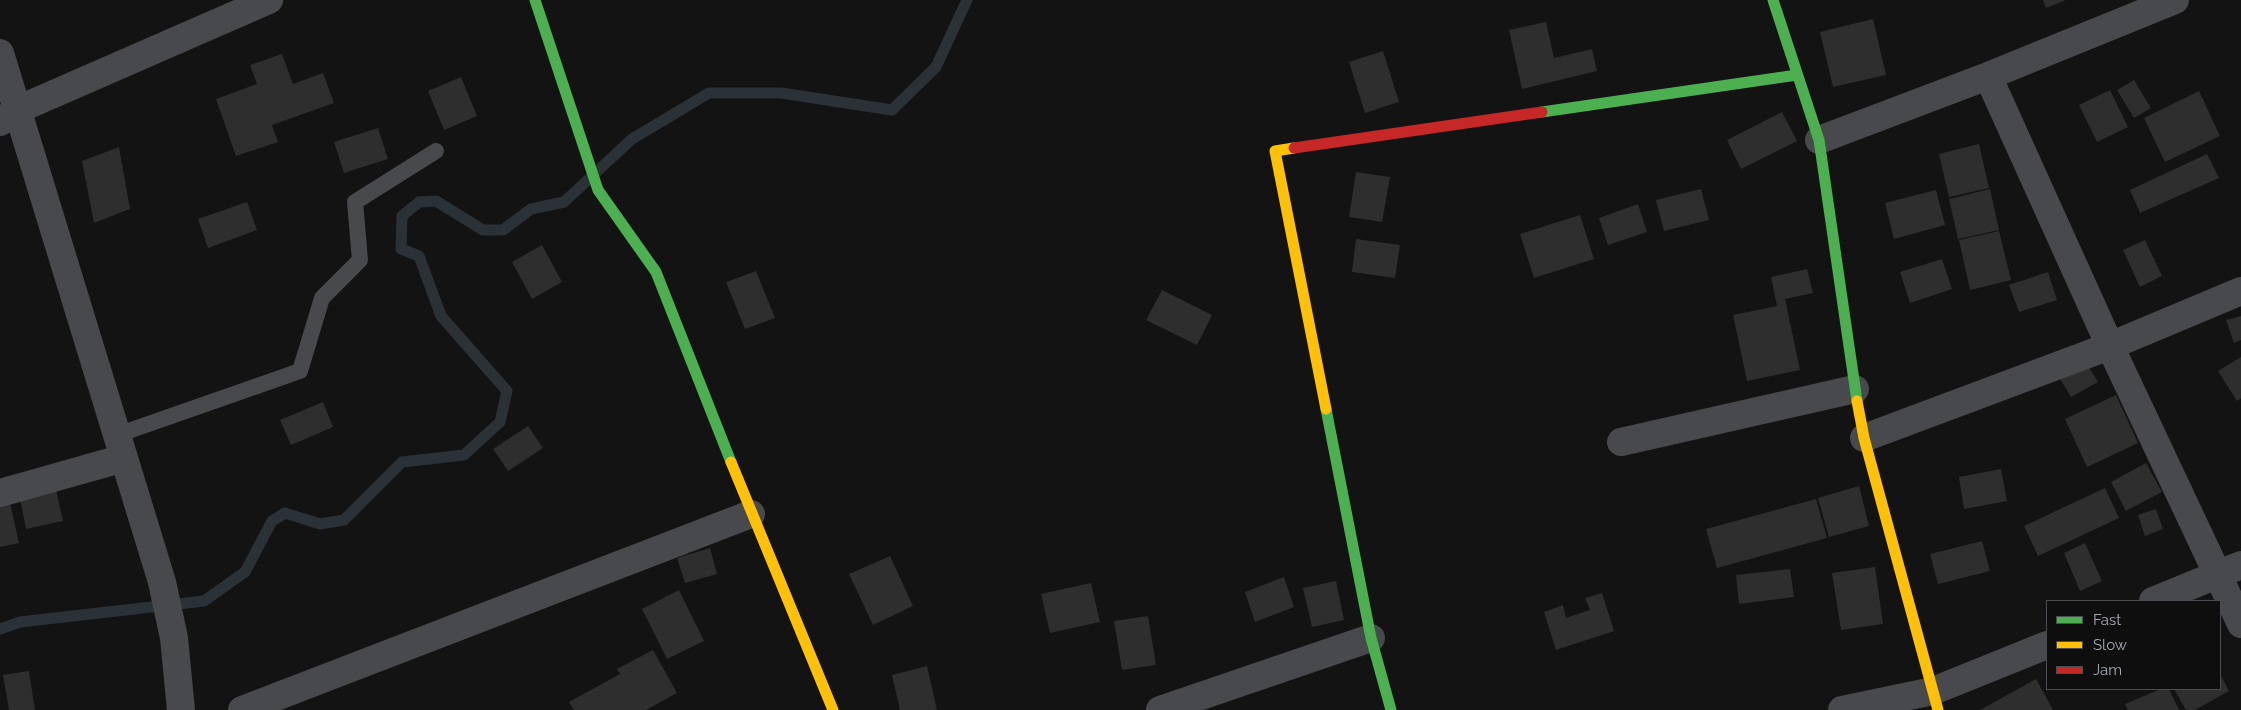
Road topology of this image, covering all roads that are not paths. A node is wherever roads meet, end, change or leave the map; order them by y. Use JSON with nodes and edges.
{"nodes":[{"id":1,"x":269,"y":0,"type":"edge"},
{"id":2,"x":535,"y":0,"type":"edge"},
{"id":3,"x":1773,"y":0,"type":"edge"},
{"id":4,"x":2175,"y":0,"type":"edge"},
{"id":5,"x":0,"y":53,"type":"edge"},
{"id":6,"x":1797,"y":75,"type":"junction"},
{"id":7,"x":1988,"y":76,"type":"junction"},
{"id":8,"x":9,"y":116,"type":"edge"},
{"id":9,"x":1819,"y":140,"type":"junction"},
{"id":10,"x":436,"y":151,"type":"dead end"},
{"id":11,"x":2241,"y":291,"type":"edge"},
{"id":12,"x":2110,"y":346,"type":"junction"},
{"id":13,"x":1855,"y":389,"type":"junction"},
{"id":14,"x":1864,"y":438,"type":"junction"},
{"id":15,"x":1621,"y":442,"type":"dead end"},
{"id":16,"x":120,"y":447,"type":"junction"},
{"id":17,"x":0,"y":492,"type":"edge"},
{"id":18,"x":751,"y":514,"type":"junction"},
{"id":19,"x":2230,"y":570,"type":"edge"},
{"id":20,"x":2155,"y":600,"type":"edge"},
{"id":21,"x":2241,"y":624,"type":"edge"},
{"id":22,"x":1371,"y":638,"type":"junction"},
{"id":23,"x":2046,"y":646,"type":"edge"},
{"id":24,"x":1935,"y":701,"type":"edge"},
{"id":25,"x":181,"y":710,"type":"edge"},
{"id":26,"x":242,"y":710,"type":"edge"},
{"id":27,"x":833,"y":710,"type":"edge"},
{"id":28,"x":1160,"y":710,"type":"edge"},
{"id":29,"x":1390,"y":710,"type":"edge"},
{"id":30,"x":1842,"y":710,"type":"edge"}],
"edges":[{"from":1,"to":8,"type":"street"},
{"from":2,"to":18,"type":"street"},
{"from":3,"to":6,"type":"street"},
{"from":4,"to":7,"type":"street"},
{"from":5,"to":8,"type":"street"},
{"from":6,"to":9,"type":"street"},
{"from":6,"to":22,"type":"street"},
{"from":7,"to":9,"type":"street"},
{"from":7,"to":12,"type":"street"},
{"from":8,"to":16,"type":"street"},
{"from":9,"to":13,"type":"street"},
{"from":10,"to":16,"type":"lane"},
{"from":11,"to":12,"type":"street"},
{"from":12,"to":14,"type":"street"},
{"from":12,"to":19,"type":"street"},
{"from":13,"to":14,"type":"street"},
{"from":13,"to":15,"type":"street"},
{"from":14,"to":24,"type":"street"},
{"from":16,"to":17,"type":"street"},
{"from":16,"to":25,"type":"street"},
{"from":18,"to":26,"type":"street"},
{"from":18,"to":27,"type":"street"},
{"from":19,"to":20,"type":"street"},
{"from":19,"to":21,"type":"street"},
{"from":22,"to":28,"type":"street"},
{"from":22,"to":29,"type":"street"},
{"from":23,"to":24,"type":"street"},
{"from":24,"to":30,"type":"street"}]}
